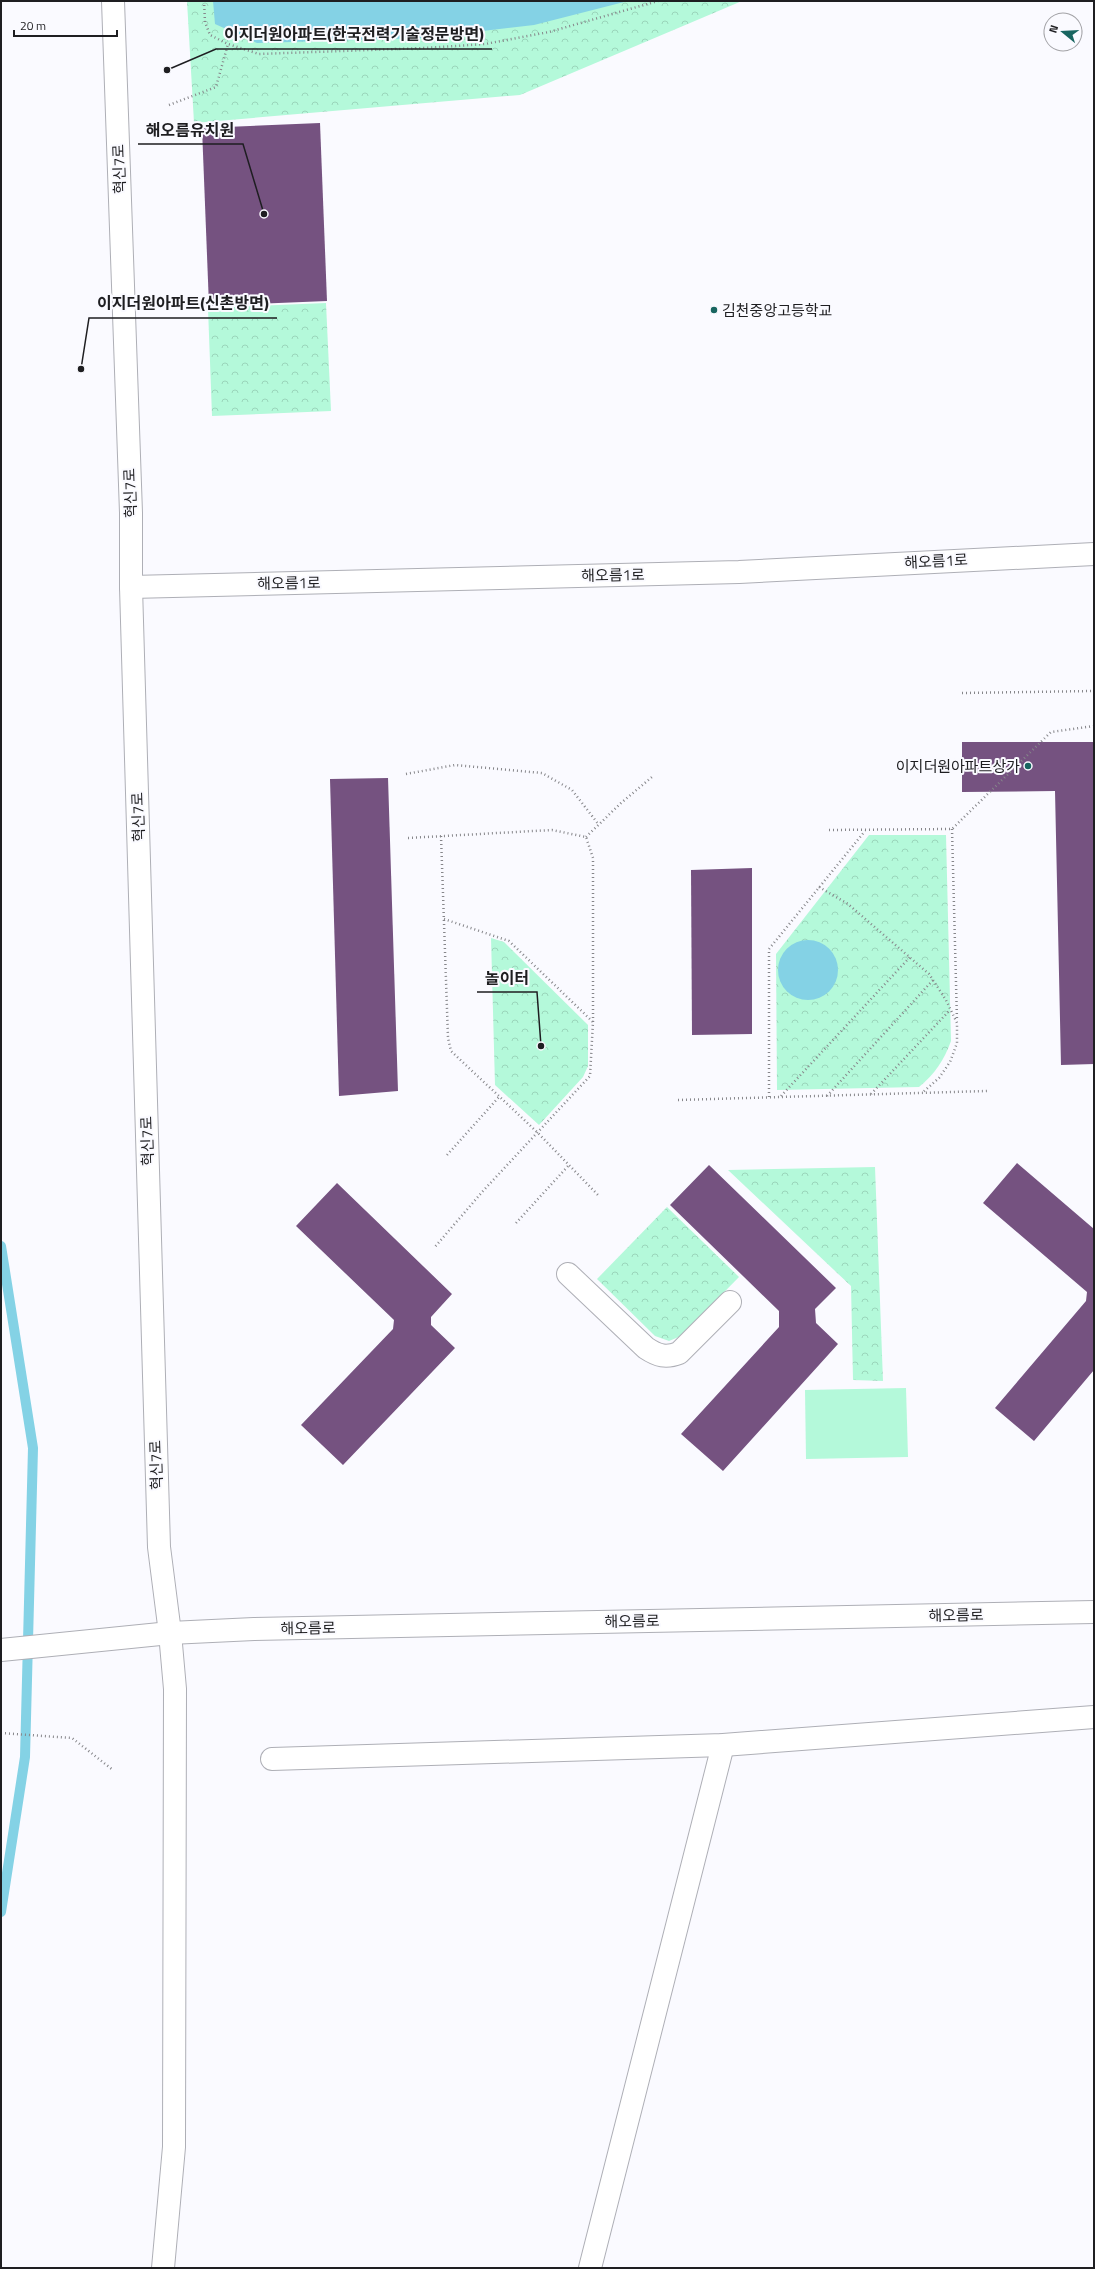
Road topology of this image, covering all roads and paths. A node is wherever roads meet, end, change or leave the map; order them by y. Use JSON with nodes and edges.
{"nodes":[{"id":1,"x":113,"y":1,"type":"edge"},
{"id":2,"x":204,"y":1,"type":"edge"},
{"id":3,"x":658,"y":1,"type":"edge"},
{"id":4,"x":228,"y":44,"type":"junction"},
{"id":5,"x":169,"y":105,"type":"dead end"},
{"id":6,"x":1094,"y":554,"type":"edge"},
{"id":7,"x":131,"y":587,"type":"junction"},
{"id":8,"x":1094,"y":691,"type":"edge"},
{"id":9,"x":962,"y":693,"type":"dead end"},
{"id":10,"x":1094,"y":726,"type":"edge"},
{"id":11,"x":406,"y":774,"type":"dead end"},
{"id":12,"x":652,"y":777,"type":"dead end"},
{"id":13,"x":598,"y":824,"type":"junction"},
{"id":14,"x":952,"y":829,"type":"junction"},
{"id":15,"x":829,"y":830,"type":"dead end"},
{"id":16,"x":865,"y":830,"type":"junction"},
{"id":17,"x":441,"y":836,"type":"junction"},
{"id":18,"x":586,"y":837,"type":"junction"},
{"id":19,"x":408,"y":838,"type":"dead end"},
{"id":20,"x":819,"y":887,"type":"junction"},
{"id":21,"x":444,"y":919,"type":"junction"},
{"id":22,"x":910,"y":957,"type":"junction"},
{"id":23,"x":933,"y":980,"type":"junction"},
{"id":24,"x":950,"y":1010,"type":"junction"},
{"id":25,"x":593,"y":1022,"type":"junction"},
{"id":26,"x":957,"y":1023,"type":"junction"},
{"id":27,"x":987,"y":1091,"type":"dead end"},
{"id":28,"x":922,"y":1093,"type":"junction"},
{"id":29,"x":871,"y":1094,"type":"junction"},
{"id":30,"x":826,"y":1096,"type":"junction"},
{"id":31,"x":499,"y":1097,"type":"junction"},
{"id":32,"x":769,"y":1097,"type":"junction"},
{"id":33,"x":781,"y":1097,"type":"junction"},
{"id":34,"x":678,"y":1100,"type":"dead end"},
{"id":35,"x":538,"y":1133,"type":"junction"},
{"id":36,"x":447,"y":1156,"type":"dead end"},
{"id":37,"x":569,"y":1166,"type":"junction"},
{"id":38,"x":598,"y":1195,"type":"dead end"},
{"id":39,"x":516,"y":1223,"type":"dead end"},
{"id":40,"x":434,"y":1248,"type":"dead end"},
{"id":41,"x":568,"y":1274,"type":"dead end"},
{"id":42,"x":730,"y":1302,"type":"dead end"},
{"id":43,"x":1094,"y":1612,"type":"edge"},
{"id":44,"x":170,"y":1632,"type":"junction"},
{"id":45,"x":1,"y":1650,"type":"edge"},
{"id":46,"x":1094,"y":1717,"type":"edge"},
{"id":47,"x":2,"y":1733,"type":"edge"},
{"id":48,"x":723,"y":1745,"type":"junction"},
{"id":49,"x":272,"y":1759,"type":"dead end"},
{"id":50,"x":113,"y":1770,"type":"dead end"},
{"id":51,"x":163,"y":2268,"type":"edge"},
{"id":52,"x":590,"y":2268,"type":"edge"}],
"edges":[{"from":1,"to":7,"type":"street","name":"혁신7로"},
{"from":2,"to":4,"type":"path"},
{"from":3,"to":4,"type":"path"},
{"from":4,"to":5,"type":"path"},
{"from":6,"to":7,"type":"street","name":"해오름1로"},
{"from":7,"to":44,"type":"street","name":"혁신7로"},
{"from":8,"to":9,"type":"path"},
{"from":10,"to":14,"type":"path"},
{"from":11,"to":13,"type":"path"},
{"from":12,"to":13,"type":"path"},
{"from":13,"to":18,"type":"path"},
{"from":14,"to":16,"type":"path"},
{"from":14,"to":26,"type":"path"},
{"from":15,"to":16,"type":"path"},
{"from":16,"to":20,"type":"path"},
{"from":17,"to":18,"type":"path"},
{"from":17,"to":19,"type":"path"},
{"from":17,"to":21,"type":"path"},
{"from":18,"to":25,"type":"path"},
{"from":20,"to":22,"type":"path"},
{"from":20,"to":32,"type":"path"},
{"from":21,"to":25,"type":"path"},
{"from":21,"to":31,"type":"path"},
{"from":22,"to":23,"type":"path"},
{"from":22,"to":33,"type":"path"},
{"from":23,"to":24,"type":"path"},
{"from":23,"to":30,"type":"path"},
{"from":24,"to":26,"type":"path"},
{"from":24,"to":29,"type":"path"},
{"from":25,"to":35,"type":"path"},
{"from":26,"to":28,"type":"path"},
{"from":27,"to":28,"type":"path"},
{"from":28,"to":29,"type":"path"},
{"from":29,"to":30,"type":"path"},
{"from":30,"to":33,"type":"path"},
{"from":31,"to":35,"type":"path"},
{"from":31,"to":36,"type":"path"},
{"from":32,"to":33,"type":"path"},
{"from":32,"to":34,"type":"path"},
{"from":35,"to":37,"type":"path"},
{"from":35,"to":40,"type":"path"},
{"from":37,"to":38,"type":"path"},
{"from":37,"to":39,"type":"path"},
{"from":41,"to":42,"type":"street"},
{"from":43,"to":44,"type":"street","name":"해오름로"},
{"from":44,"to":45,"type":"street","name":"해오름로"},
{"from":44,"to":51,"type":"street","name":"혁신7로"},
{"from":46,"to":48,"type":"street"},
{"from":47,"to":50,"type":"path"},
{"from":48,"to":49,"type":"street"},
{"from":48,"to":52,"type":"street"}]}
